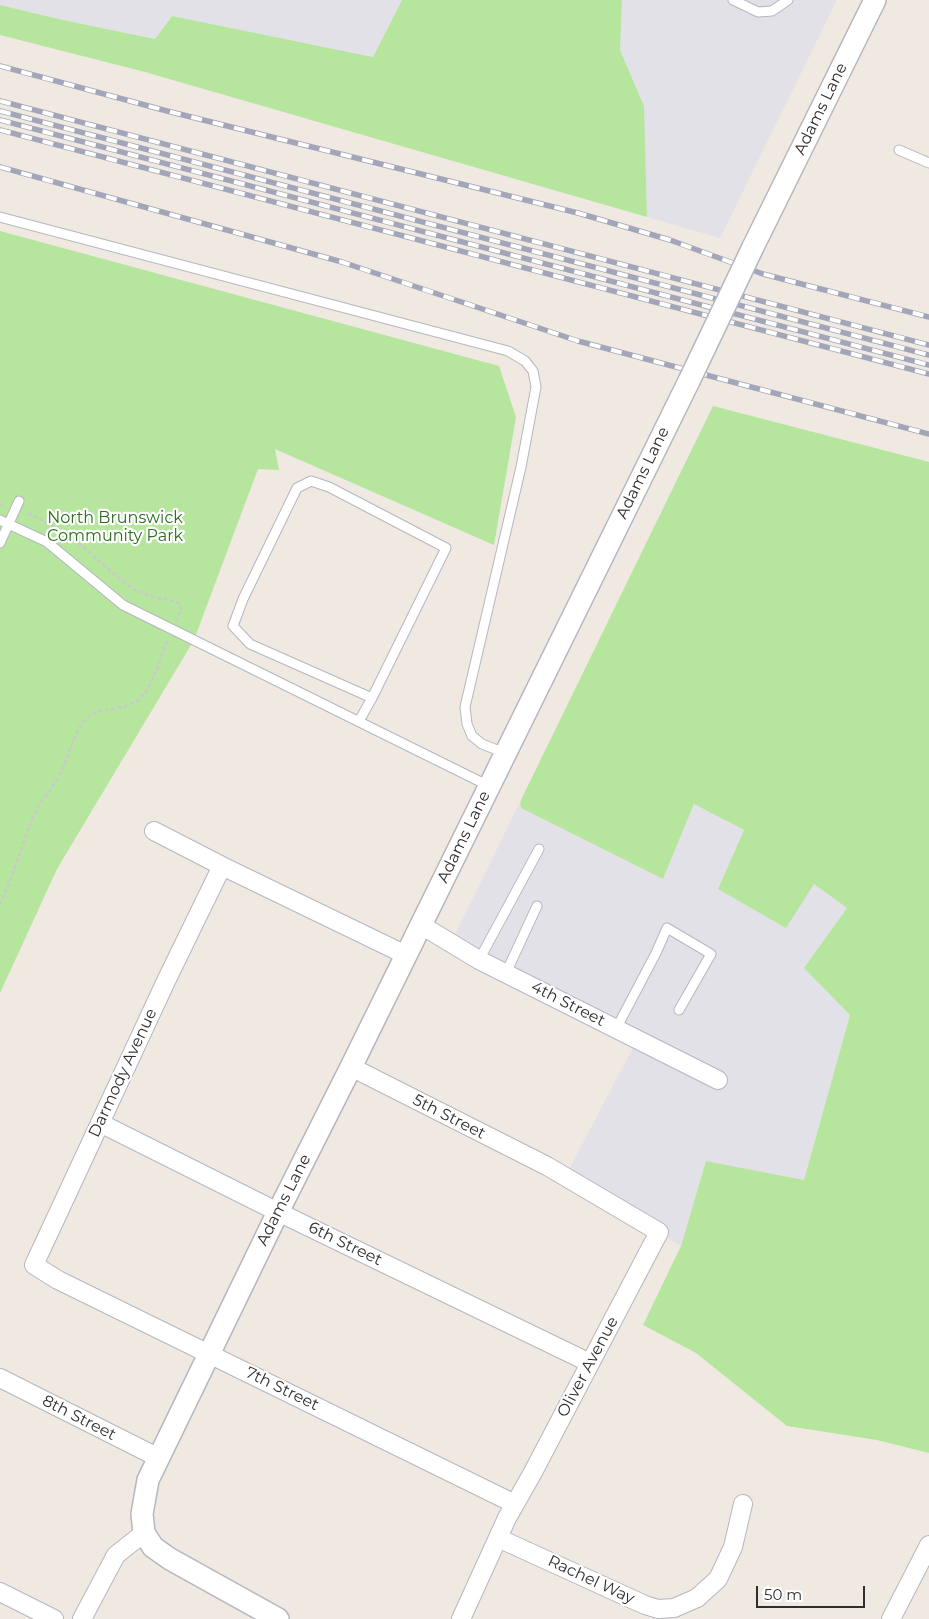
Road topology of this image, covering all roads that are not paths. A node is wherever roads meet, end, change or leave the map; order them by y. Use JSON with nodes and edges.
{"nodes":[{"id":1,"x":734,"y":0,"type":"edge"},
{"id":2,"x":788,"y":0,"type":"edge"},
{"id":3,"x":874,"y":0,"type":"edge"},
{"id":4,"x":900,"y":150,"type":"dead end"},
{"id":5,"x":929,"y":163,"type":"edge"},
{"id":6,"x":0,"y":217,"type":"edge"},
{"id":7,"x":19,"y":501,"type":"dead end"},
{"id":8,"x":0,"y":520,"type":"edge"},
{"id":9,"x":10,"y":524,"type":"junction"},
{"id":10,"x":0,"y":543,"type":"edge"},
{"id":11,"x":372,"y":698,"type":"junction"},
{"id":12,"x":360,"y":721,"type":"junction"},
{"id":13,"x":505,"y":753,"type":"junction"},
{"id":14,"x":490,"y":786,"type":"junction"},
{"id":15,"x":154,"y":830,"type":"dead end"},
{"id":16,"x":539,"y":849,"type":"dead end"},
{"id":17,"x":222,"y":866,"type":"junction"},
{"id":18,"x":537,"y":906,"type":"dead end"},
{"id":19,"x":421,"y":925,"type":"junction"},
{"id":20,"x":406,"y":956,"type":"junction"},
{"id":21,"x":479,"y":960,"type":"junction"},
{"id":22,"x":506,"y":973,"type":"junction"},
{"id":23,"x":679,"y":1010,"type":"dead end"},
{"id":24,"x":616,"y":1029,"type":"junction"},
{"id":25,"x":352,"y":1067,"type":"junction"},
{"id":26,"x":718,"y":1080,"type":"dead end"},
{"id":27,"x":100,"y":1123,"type":"junction"},
{"id":28,"x":547,"y":1166,"type":"joint"},
{"id":29,"x":278,"y":1212,"type":"junction"},
{"id":30,"x":50,"y":1275,"type":"joint"},
{"id":31,"x":209,"y":1353,"type":"junction"},
{"id":32,"x":590,"y":1363,"type":"junction"},
{"id":33,"x":0,"y":1378,"type":"edge"},
{"id":34,"x":159,"y":1458,"type":"junction"},
{"id":35,"x":515,"y":1504,"type":"junction"},
{"id":36,"x":743,"y":1504,"type":"dead end"},
{"id":37,"x":144,"y":1533,"type":"junction"},
{"id":38,"x":498,"y":1538,"type":"junction"},
{"id":39,"x":929,"y":1545,"type":"edge"},
{"id":40,"x":0,"y":1592,"type":"edge"},
{"id":41,"x":54,"y":1619,"type":"edge"},
{"id":42,"x":82,"y":1619,"type":"edge"},
{"id":43,"x":278,"y":1619,"type":"edge"},
{"id":44,"x":461,"y":1619,"type":"edge"},
{"id":45,"x":891,"y":1619,"type":"edge"}],
"edges":[{"from":1,"to":2,"type":"lane"},
{"from":3,"to":13,"type":"street","name":"Adams Lane","bridge":true},
{"from":4,"to":5,"type":"lane"},
{"from":6,"to":13,"type":"lane"},
{"from":7,"to":9,"type":"lane"},
{"from":8,"to":9,"type":"lane"},
{"from":9,"to":10,"type":"lane"},
{"from":9,"to":12,"type":"lane"},
{"from":11,"to":11,"type":"lane"},
{"from":11,"to":12,"type":"lane"},
{"from":12,"to":14,"type":"lane"},
{"from":13,"to":14,"type":"street","name":"Adams Lane"},
{"from":14,"to":19,"type":"street","name":"Adams Lane"},
{"from":15,"to":17,"type":"street"},
{"from":16,"to":21,"type":"lane"},
{"from":17,"to":20,"type":"street"},
{"from":17,"to":27,"type":"street","name":"Darmody Avenue"},
{"from":18,"to":22,"type":"lane"},
{"from":19,"to":20,"type":"street","name":"Adams Lane"},
{"from":19,"to":21,"type":"street","name":"4th Street"},
{"from":20,"to":25,"type":"street","name":"Adams Lane"},
{"from":21,"to":22,"type":"street","name":"4th Street"},
{"from":22,"to":24,"type":"street","name":"4th Street"},
{"from":23,"to":24,"type":"lane"},
{"from":24,"to":26,"type":"street","name":"4th Street"},
{"from":25,"to":28,"type":"street","name":"5th Street"},
{"from":25,"to":29,"type":"street","name":"Adams Lane"},
{"from":27,"to":29,"type":"street","name":"6th Street"},
{"from":27,"to":30,"type":"street","name":"Darmody Avenue"},
{"from":28,"to":32,"type":"street","name":"Oliver Avenue"},
{"from":29,"to":31,"type":"street","name":"Adams Lane"},
{"from":29,"to":32,"type":"street","name":"6th Street"},
{"from":30,"to":31,"type":"street","name":"7th Street"},
{"from":31,"to":34,"type":"street","name":"Adams Lane"},
{"from":31,"to":35,"type":"street","name":"7th Street"},
{"from":32,"to":35,"type":"street","name":"Oliver Avenue"},
{"from":33,"to":34,"type":"street","name":"8th Street"},
{"from":34,"to":37,"type":"street","name":"Adams Lane"},
{"from":35,"to":38,"type":"street","name":"Oliver Avenue"},
{"from":36,"to":38,"type":"street","name":"Rachel Way"},
{"from":37,"to":42,"type":"street"},
{"from":37,"to":43,"type":"street"},
{"from":38,"to":44,"type":"street","name":"Oliver Avenue"},
{"from":39,"to":45,"type":"street"},
{"from":40,"to":41,"type":"street"}]}
